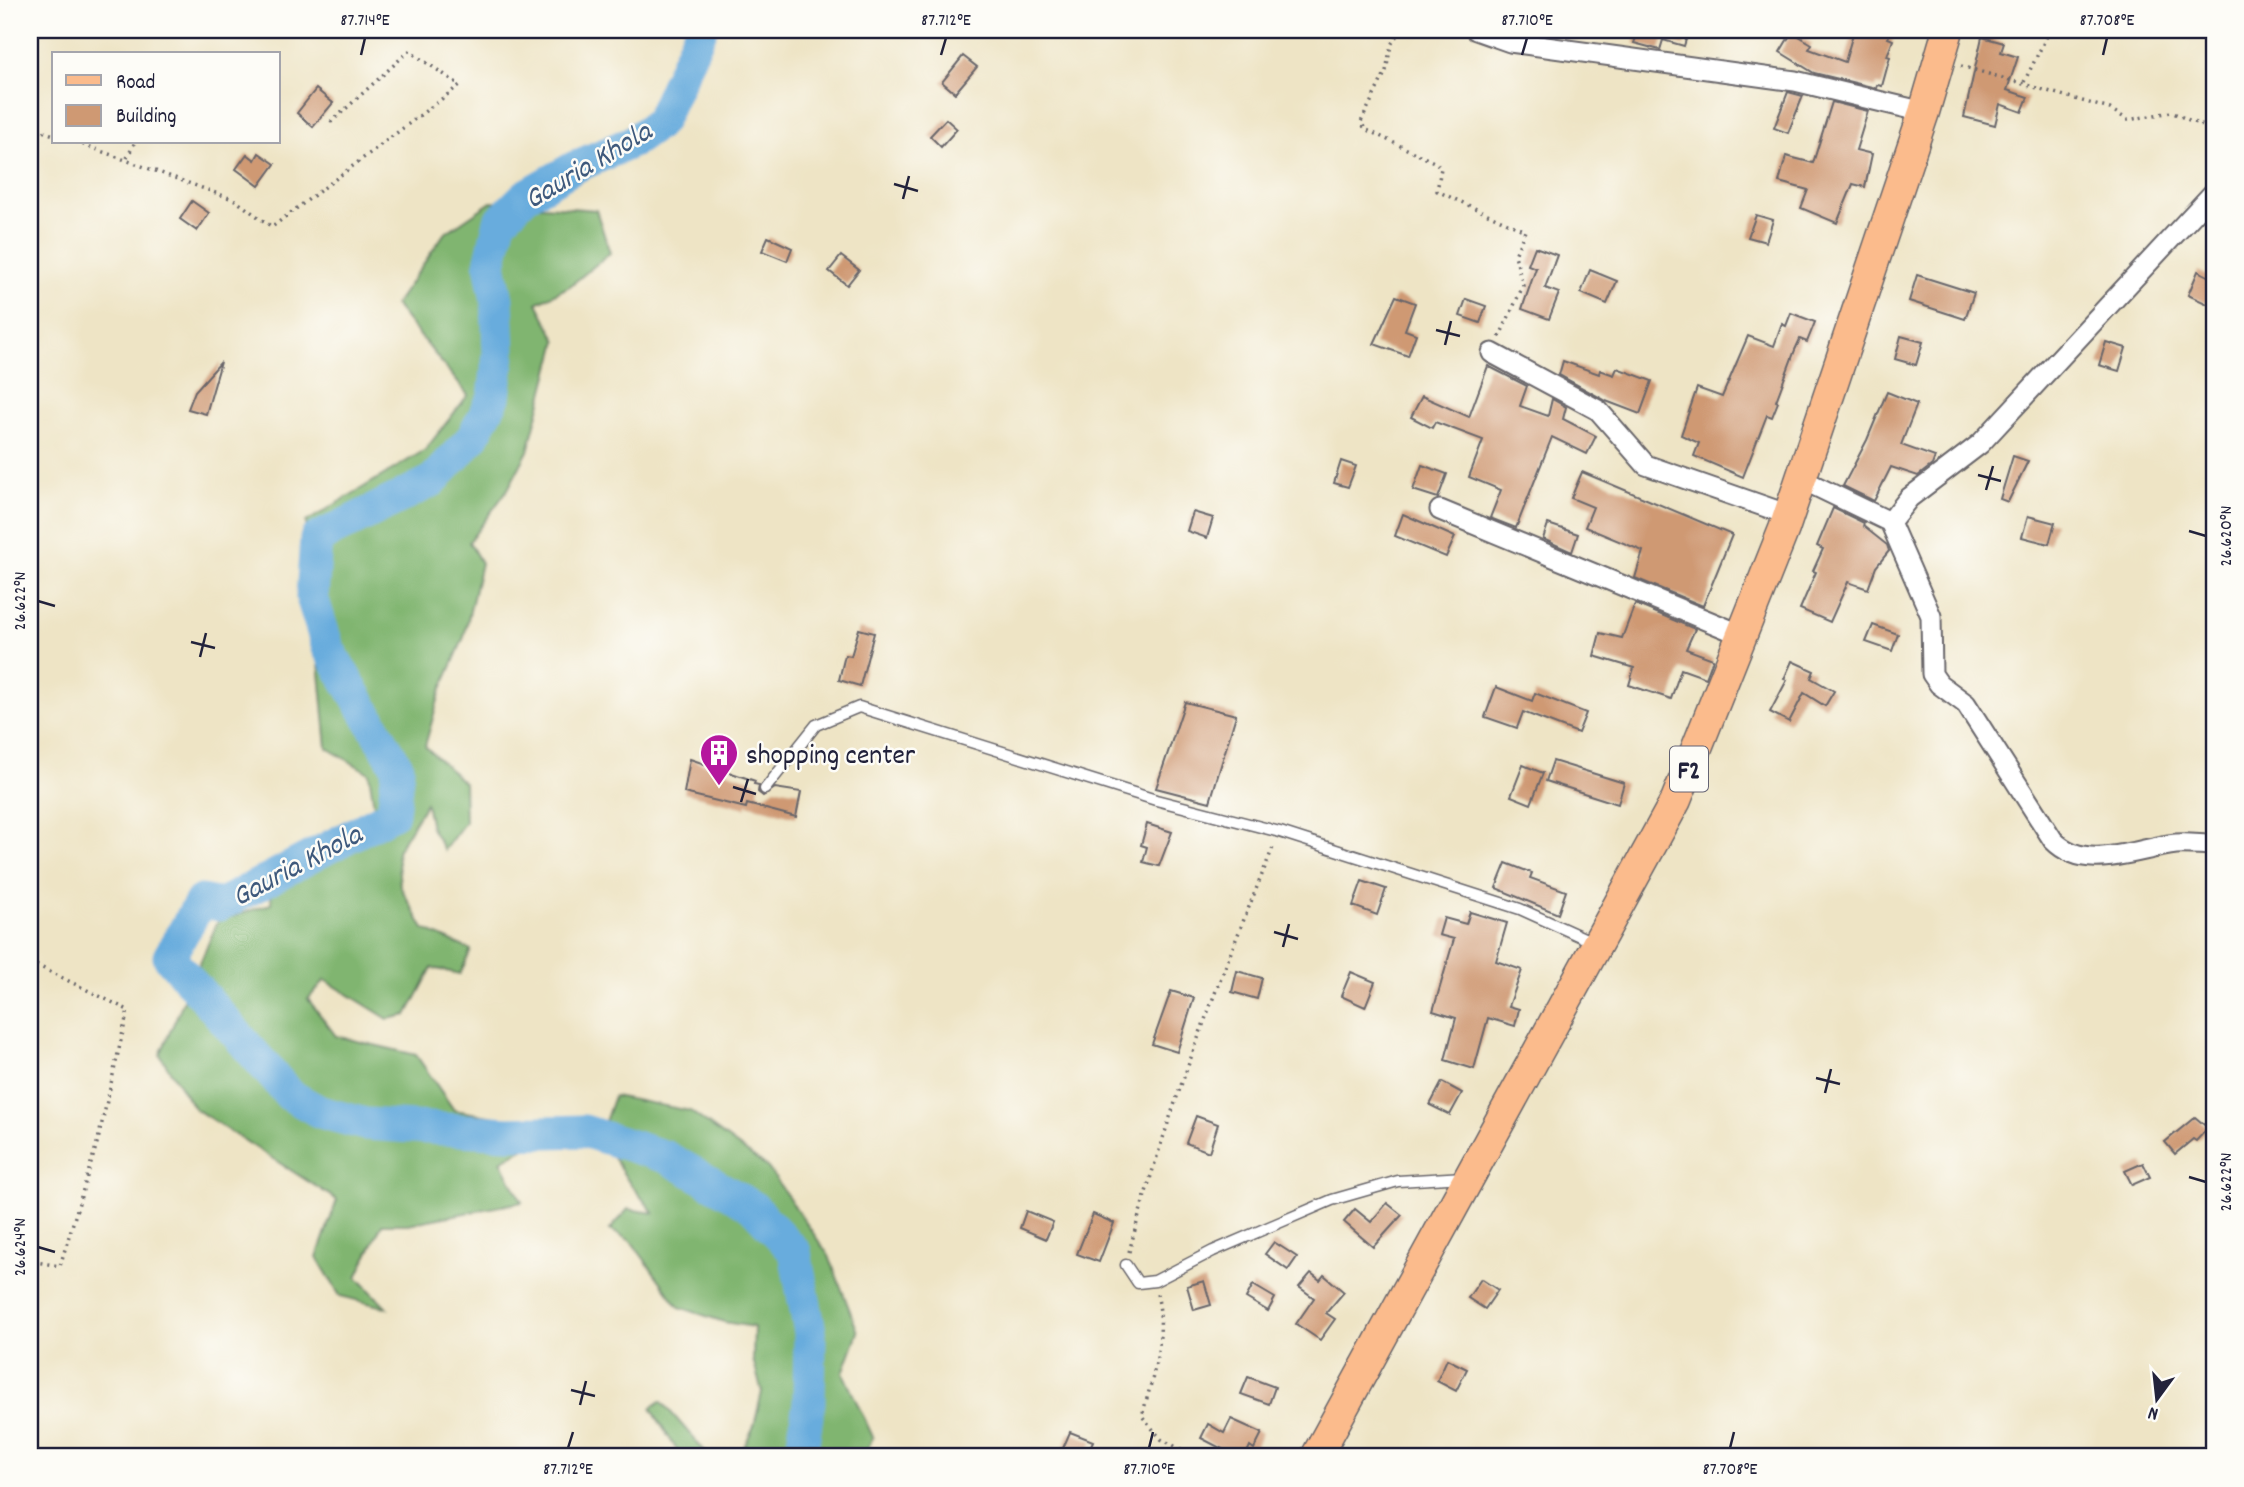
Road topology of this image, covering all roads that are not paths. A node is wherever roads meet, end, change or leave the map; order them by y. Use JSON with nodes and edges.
{"nodes":[{"id":1,"x":1476,"y":30,"type":"edge"},
{"id":2,"x":1948,"y":30,"type":"edge"},
{"id":3,"x":1924,"y":111,"type":"junction"},
{"id":4,"x":2214,"y":192,"type":"edge"},
{"id":5,"x":1492,"y":353,"type":"road end"},
{"id":6,"x":1801,"y":479,"type":"junction"},
{"id":7,"x":1440,"y":510,"type":"dead end"},
{"id":8,"x":1789,"y":515,"type":"junction"},
{"id":9,"x":1890,"y":522,"type":"junction"},
{"id":10,"x":1742,"y":635,"type":"junction"},
{"id":11,"x":765,"y":789,"type":"dead end"},
{"id":12,"x":2214,"y":845,"type":"edge"},
{"id":13,"x":1597,"y":944,"type":"junction"},
{"id":14,"x":1468,"y":1177,"type":"junction"},
{"id":15,"x":1126,"y":1265,"type":"road end"},
{"id":16,"x":1316,"y":1457,"type":"edge"}],
"edges":[{"from":1,"to":3,"type":"street"},
{"from":2,"to":3,"type":"main road","number":"F2"},
{"from":3,"to":6,"type":"main road","number":"F2"},
{"from":4,"to":9,"type":"street"},
{"from":5,"to":8,"type":"street"},
{"from":6,"to":8,"type":"main road","number":"F2"},
{"from":6,"to":9,"type":"street"},
{"from":7,"to":10,"type":"street"},
{"from":8,"to":10,"type":"main road","number":"F2"},
{"from":9,"to":12,"type":"street"},
{"from":10,"to":13,"type":"main road","number":"F2"},
{"from":11,"to":13,"type":"lane"},
{"from":13,"to":14,"type":"main road","number":"F2"},
{"from":14,"to":15,"type":"lane"},
{"from":14,"to":16,"type":"main road","number":"F2"}]}
